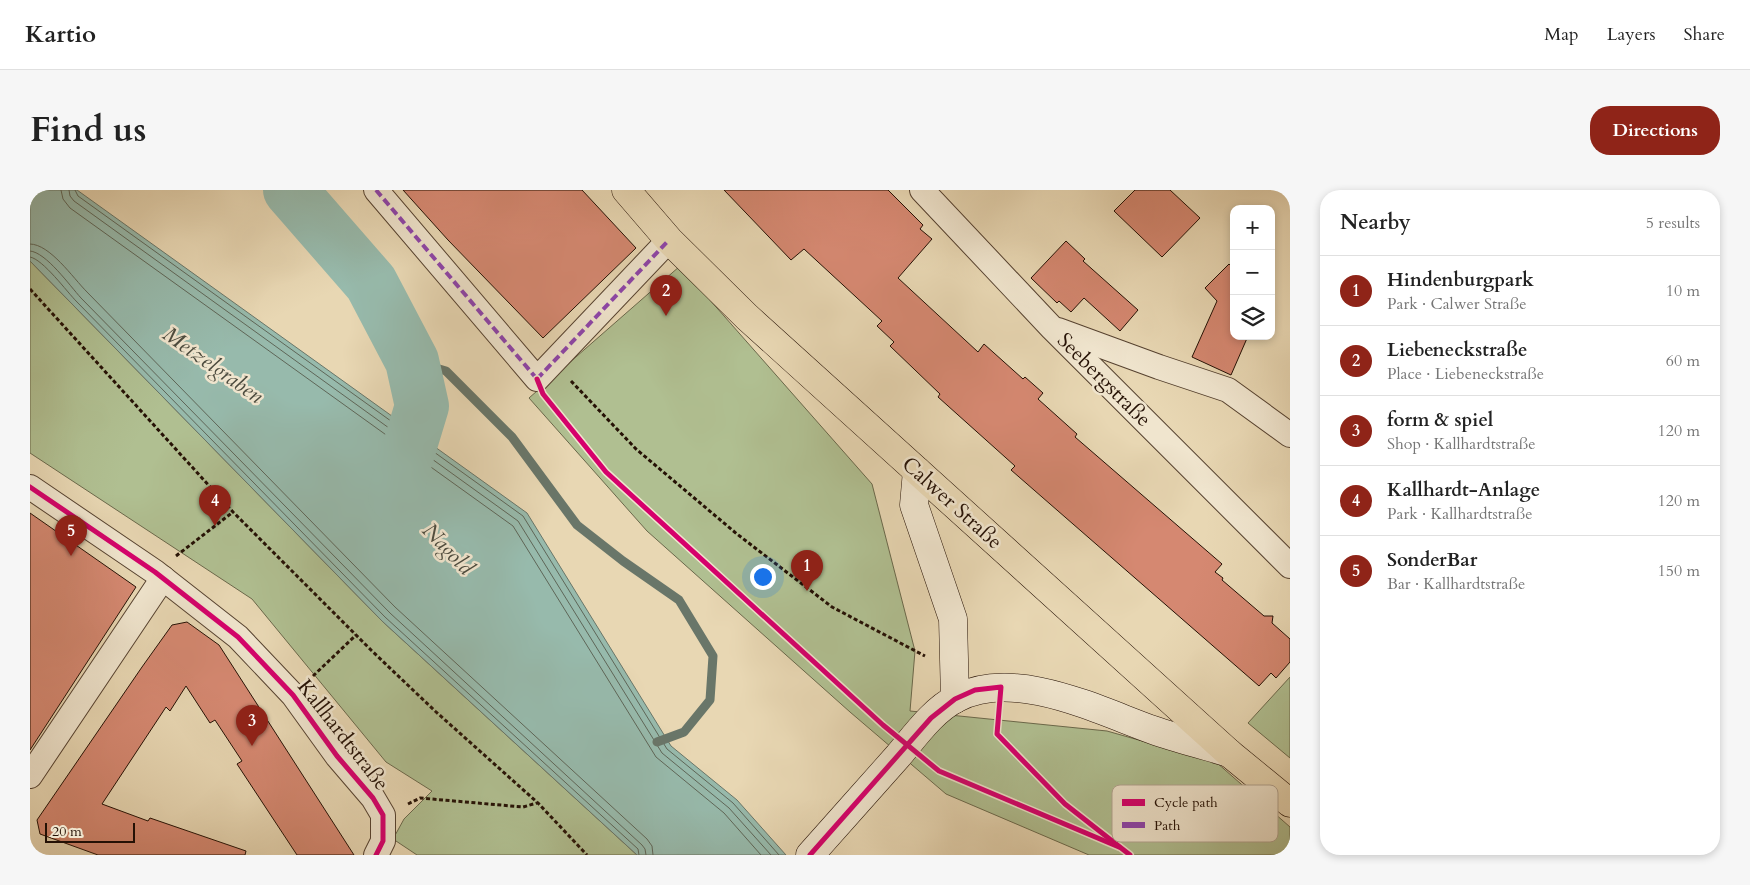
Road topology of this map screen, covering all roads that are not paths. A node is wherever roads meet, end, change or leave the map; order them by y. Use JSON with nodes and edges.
{"nodes":[{"id":1,"x":376,"y":190,"type":"edge"},
{"id":2,"x":626,"y":190,"type":"edge"},
{"id":3,"x":922,"y":190,"type":"edge"},
{"id":4,"x":670,"y":240,"type":"junction"},
{"id":5,"x":1052,"y":328,"type":"junction"},
{"id":6,"x":1290,"y":435,"type":"edge"},
{"id":7,"x":917,"y":471,"type":"junction"},
{"id":8,"x":30,"y":487,"type":"edge"},
{"id":9,"x":1290,"y":566,"type":"edge"},
{"id":10,"x":159,"y":575,"type":"junction"},
{"id":11,"x":956,"y":686,"type":"junction"},
{"id":12,"x":1229,"y":753,"type":"junction"},
{"id":13,"x":30,"y":776,"type":"edge"},
{"id":14,"x":1268,"y":785,"type":"edge"},
{"id":15,"x":1278,"y":793,"type":"edge"},
{"id":16,"x":1290,"y":803,"type":"edge"},
{"id":17,"x":376,"y":855,"type":"edge"},
{"id":18,"x":810,"y":855,"type":"edge"}],
"edges":[{"from":1,"to":4,"type":"street"},
{"from":2,"to":4,"type":"main road","name":"Calwer Straße"},
{"from":3,"to":5,"type":"street","name":"Seebergstraße"},
{"from":4,"to":7,"type":"main road","name":"Calwer Straße"},
{"from":5,"to":6,"type":"street"},
{"from":5,"to":9,"type":"street","name":"Seebergstraße"},
{"from":7,"to":11,"type":"street"},
{"from":7,"to":12,"type":"main road","name":"Calwer Straße"},
{"from":8,"to":10,"type":"street","name":"Kallhardtstraße"},
{"from":10,"to":13,"type":"street"},
{"from":10,"to":17,"type":"street","name":"Kallhardtstraße"},
{"from":11,"to":12,"type":"street"},
{"from":11,"to":18,"type":"street"},
{"from":12,"to":14,"type":"main road","name":"Calwer Straße"},
{"from":15,"to":16,"type":"main road","name":"Calwer Straße"}]}
